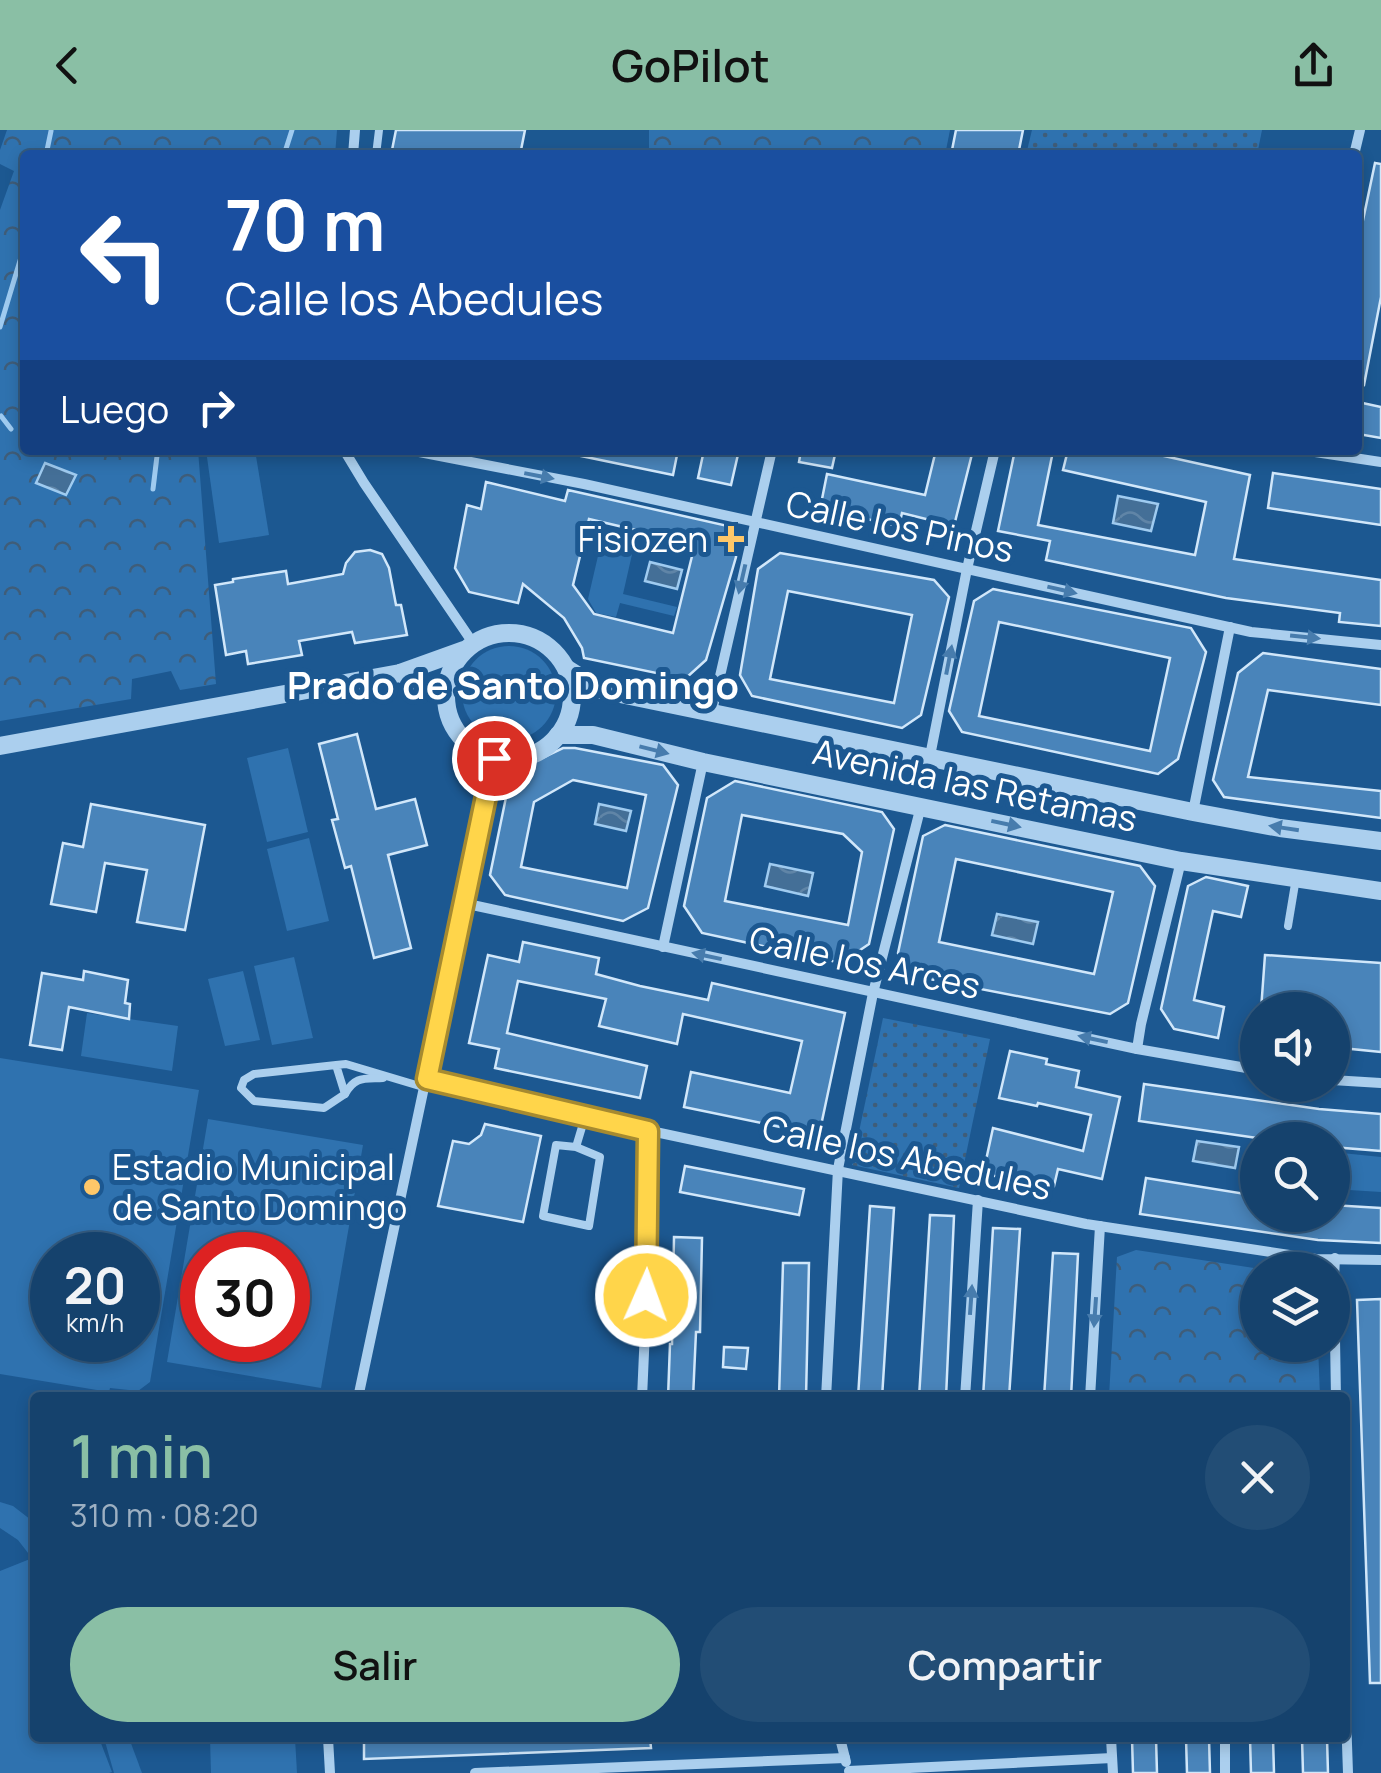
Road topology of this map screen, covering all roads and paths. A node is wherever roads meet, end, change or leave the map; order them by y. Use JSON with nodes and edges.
{"nodes":[{"id":1,"x":347,"y":455,"type":"edge"},
{"id":2,"x":435,"y":455,"type":"edge"},
{"id":3,"x":771,"y":455,"type":"edge"},
{"id":4,"x":994,"y":455,"type":"edge"},
{"id":5,"x":1335,"y":455,"type":"edge"},
{"id":6,"x":1381,"y":462,"type":"edge"},
{"id":7,"x":755,"y":523,"type":"junction"},
{"id":8,"x":967,"y":569,"type":"junction"},
{"id":9,"x":1230,"y":627,"type":"junction"},
{"id":10,"x":1381,"y":645,"type":"edge"},
{"id":11,"x":469,"y":646,"type":"junction"},
{"id":12,"x":566,"y":668,"type":"junction"},
{"id":13,"x":400,"y":673,"type":"junction"},
{"id":14,"x":445,"y":695,"type":"junction"},
{"id":15,"x":712,"y":711,"type":"junction"},
{"id":16,"x":558,"y":735,"type":"junction"},
{"id":17,"x":0,"y":746,"type":"edge"},
{"id":18,"x":930,"y":756,"type":"junction"},
{"id":19,"x":494,"y":758,"type":"junction"},
{"id":20,"x":703,"y":762,"type":"junction"},
{"id":21,"x":921,"y":806,"type":"junction"},
{"id":22,"x":1193,"y":812,"type":"junction"},
{"id":23,"x":1381,"y":842,"type":"edge"},
{"id":24,"x":1180,"y":862,"type":"junction"},
{"id":25,"x":1296,"y":878,"type":"junction"},
{"id":26,"x":1381,"y":891,"type":"edge"},
{"id":27,"x":462,"y":903,"type":"junction"},
{"id":28,"x":1288,"y":926,"type":"dead end"},
{"id":29,"x":663,"y":947,"type":"junction"},
{"id":30,"x":873,"y":993,"type":"junction"},
{"id":31,"x":1137,"y":1049,"type":"junction"},
{"id":32,"x":336,"y":1065,"type":"junction"},
{"id":33,"x":1240,"y":1067,"type":"edge"},
{"id":34,"x":393,"y":1078,"type":"junction"},
{"id":35,"x":1350,"y":1081,"type":"edge"},
{"id":36,"x":425,"y":1083,"type":"junction"},
{"id":37,"x":1381,"y":1083,"type":"edge"},
{"id":38,"x":344,"y":1094,"type":"junction"},
{"id":39,"x":585,"y":1117,"type":"junction"},
{"id":40,"x":648,"y":1131,"type":"junction"},
{"id":41,"x":576,"y":1147,"type":"junction"},
{"id":42,"x":838,"y":1170,"type":"junction"},
{"id":43,"x":978,"y":1200,"type":"junction"},
{"id":44,"x":1100,"y":1226,"type":"junction"},
{"id":45,"x":1270,"y":1252,"type":"edge"},
{"id":46,"x":1350,"y":1259,"type":"edge"},
{"id":47,"x":1381,"y":1260,"type":"edge"},
{"id":48,"x":1335,"y":1362,"type":"edge"},
{"id":49,"x":359,"y":1392,"type":"edge"},
{"id":50,"x":642,"y":1392,"type":"edge"},
{"id":51,"x":826,"y":1392,"type":"edge"},
{"id":52,"x":965,"y":1392,"type":"edge"},
{"id":53,"x":1090,"y":1392,"type":"edge"},
{"id":54,"x":1336,"y":1392,"type":"edge"},
{"id":55,"x":328,"y":1742,"type":"edge"},
{"id":56,"x":841,"y":1742,"type":"edge"},
{"id":57,"x":1111,"y":1742,"type":"edge"},
{"id":58,"x":1225,"y":1742,"type":"edge"},
{"id":59,"x":1347,"y":1742,"type":"edge"},
{"id":60,"x":845,"y":1758,"type":"junction"},
{"id":61,"x":1112,"y":1758,"type":"junction"},
{"id":62,"x":849,"y":1772,"type":"edge"},
{"id":63,"x":330,"y":1773,"type":"edge"},
{"id":64,"x":475,"y":1773,"type":"edge"},
{"id":65,"x":1113,"y":1773,"type":"edge"},
{"id":66,"x":1225,"y":1773,"type":"edge"},
{"id":67,"x":1348,"y":1773,"type":"edge"}],
"edges":[{"from":1,"to":11,"type":"street"},
{"from":2,"to":7,"type":"street","name":"Calle los Pinos","one_way":true},
{"from":3,"to":7,"type":"street"},
{"from":4,"to":8,"type":"street"},
{"from":5,"to":6,"type":"street"},
{"from":7,"to":8,"type":"street","name":"Calle los Pinos"},
{"from":7,"to":15,"type":"street","one_way":true},
{"from":8,"to":9,"type":"street","name":"Calle los Pinos","one_way":true},
{"from":18,"to":8,"type":"street","one_way":true},
{"from":9,"to":10,"type":"street","name":"Calle los Pinos","one_way":true},
{"from":9,"to":22,"type":"street"},
{"from":11,"to":12,"type":"street"},
{"from":11,"to":13,"type":"street"},
{"from":11,"to":14,"type":"street"},
{"from":12,"to":15,"type":"street","name":"Avenida las Retamas"},
{"from":12,"to":16,"type":"street"},
{"from":13,"to":14,"type":"street"},
{"from":13,"to":17,"type":"street"},
{"from":14,"to":19,"type":"street"},
{"from":15,"to":18,"type":"street","name":"Avenida las Retamas"},
{"from":16,"to":19,"type":"street"},
{"from":16,"to":20,"type":"street","name":"Avenida las Retamas","one_way":true},
{"from":18,"to":22,"type":"street","name":"Avenida las Retamas"},
{"from":19,"to":27,"type":"street"},
{"from":20,"to":21,"type":"street","name":"Avenida las Retamas"},
{"from":20,"to":29,"type":"street"},
{"from":21,"to":24,"type":"street","name":"Avenida las Retamas","one_way":true},
{"from":21,"to":30,"type":"street"},
{"from":23,"to":22,"type":"street","name":"Avenida las Retamas","one_way":true},
{"from":24,"to":25,"type":"street","name":"Avenida las Retamas"},
{"from":24,"to":31,"type":"street"},
{"from":25,"to":26,"type":"street","name":"Avenida las Retamas"},
{"from":25,"to":28,"type":"lane"},
{"from":27,"to":29,"type":"street","name":"Calle los Arces"},
{"from":27,"to":36,"type":"street"},
{"from":30,"to":29,"type":"street","name":"Calle los Arces","one_way":true},
{"from":31,"to":30,"type":"street","name":"Calle los Arces","one_way":true},
{"from":30,"to":42,"type":"street"},
{"from":31,"to":33,"type":"street","name":"Calle los Arces"},
{"from":32,"to":34,"type":"lane"},
{"from":32,"to":38,"type":"lane"},
{"from":32,"to":38,"type":"lane"},
{"from":34,"to":36,"type":"lane"},
{"from":34,"to":38,"type":"lane"},
{"from":35,"to":37,"type":"street"},
{"from":36,"to":39,"type":"street","name":"Calle los Abedules"},
{"from":36,"to":49,"type":"street"},
{"from":39,"to":40,"type":"street","name":"Calle los Abedules"},
{"from":39,"to":41,"type":"lane"},
{"from":40,"to":42,"type":"street","name":"Calle los Abedules"},
{"from":40,"to":50,"type":"street"},
{"from":41,"to":41,"type":"lane"},
{"from":42,"to":43,"type":"street","name":"Calle los Abedules"},
{"from":42,"to":51,"type":"street"},
{"from":43,"to":44,"type":"street","name":"Calle los Abedules"},
{"from":52,"to":43,"type":"street","one_way":true},
{"from":44,"to":45,"type":"street","name":"Calle los Abedules"},
{"from":44,"to":53,"type":"street","one_way":true},
{"from":46,"to":47,"type":"street","name":"Calle los Abedules"},
{"from":48,"to":54,"type":"street"},
{"from":55,"to":63,"type":"street"},
{"from":56,"to":60,"type":"street"},
{"from":57,"to":61,"type":"street"},
{"from":58,"to":66,"type":"street"},
{"from":59,"to":67,"type":"street"},
{"from":60,"to":62,"type":"street"},
{"from":60,"to":64,"type":"street"},
{"from":61,"to":62,"type":"street"},
{"from":61,"to":65,"type":"street"}]}
